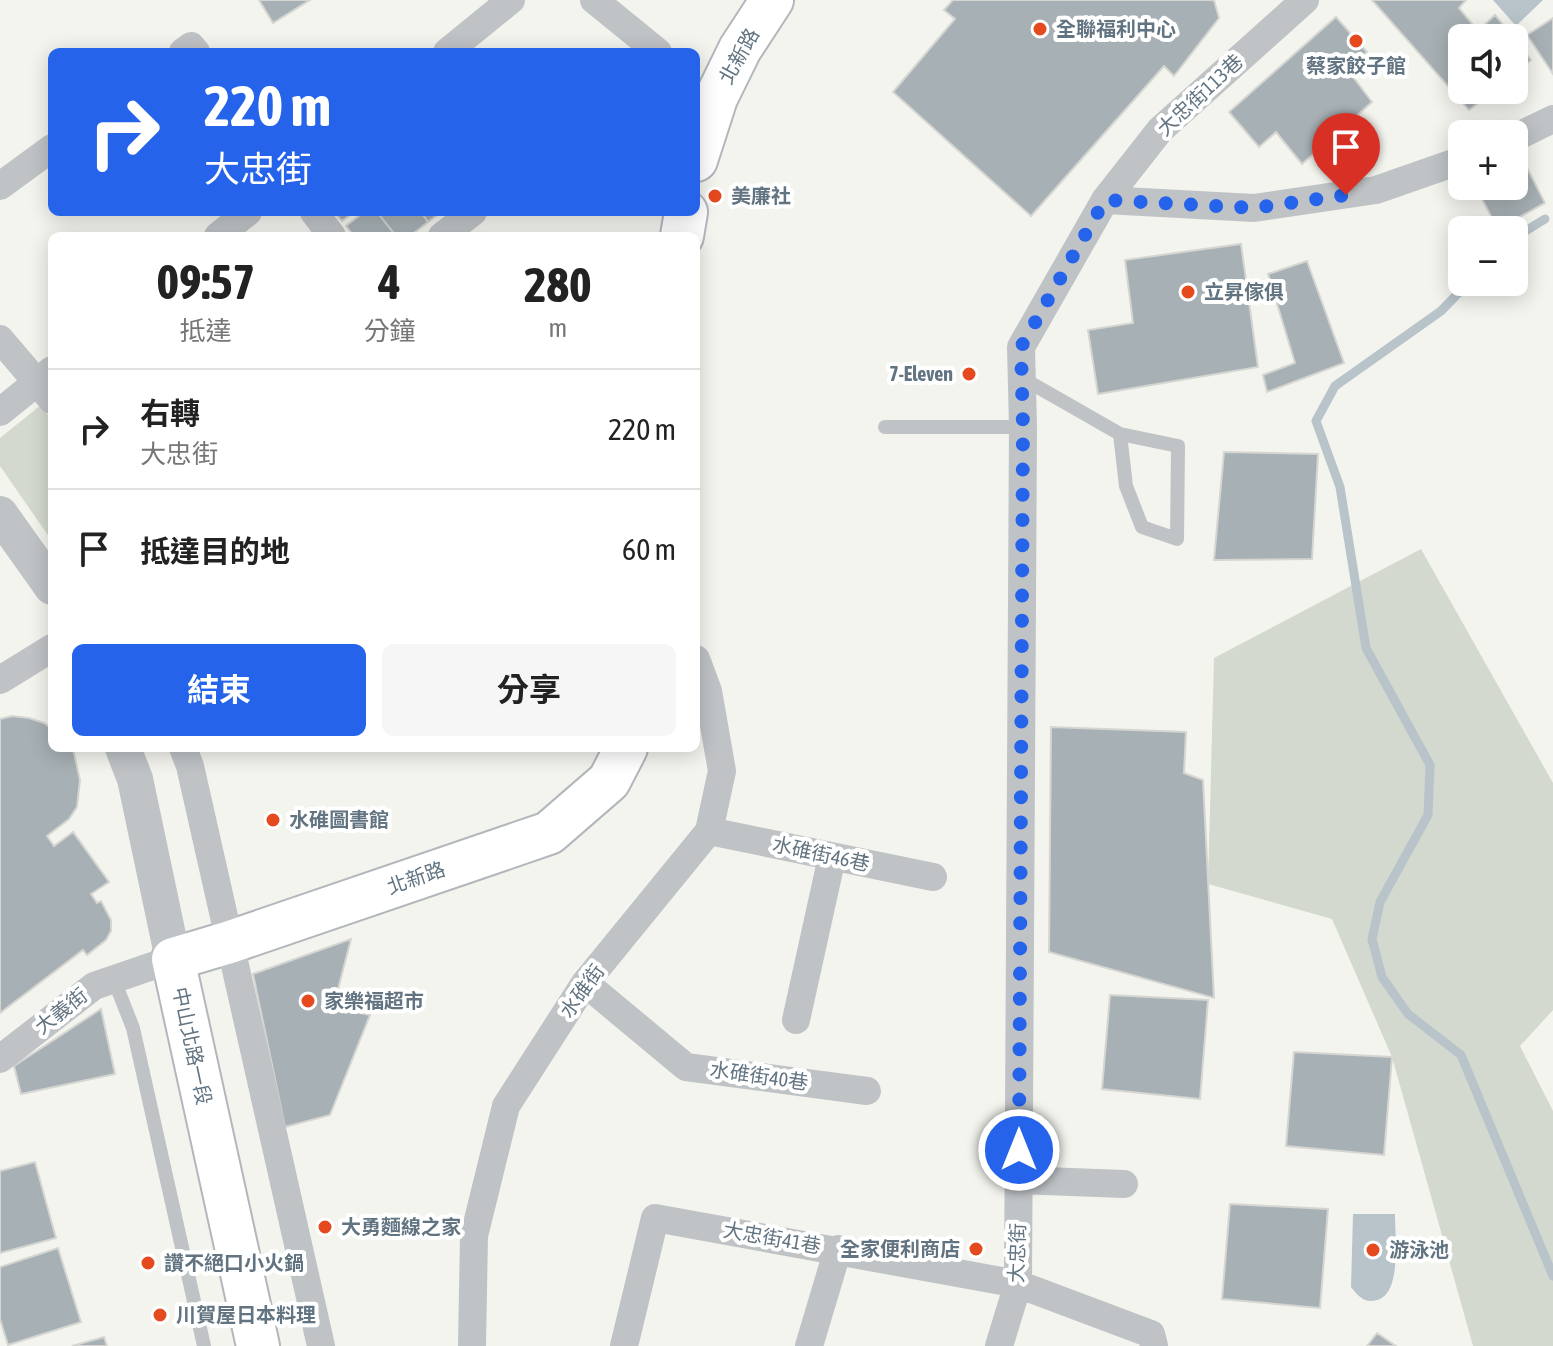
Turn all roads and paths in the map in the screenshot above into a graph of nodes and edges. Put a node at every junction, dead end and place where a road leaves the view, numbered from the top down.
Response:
1 (511, 0) edge
2 (594, 0) edge
3 (772, 0) edge
4 (1305, 0) edge
5 (452, 48) edge
6 (653, 48) edge
7 (706, 90) edge
8 (1553, 119) edge
9 (1528, 131) edge
10 (700, 132) edge
11 (48, 151) edge
12 (1448, 165) edge
13 (0, 186) edge
14 (1105, 200) junction
15 (243, 216) edge
16 (468, 216) edge
17 (223, 232) edge
18 (447, 232) edge
19 (0, 339) edge
20 (1022, 378) junction
21 (47, 383) edge
22 (0, 412) edge
23 (885, 427) dead end
24 (1023, 427) junction
25 (1120, 434) junction
26 (0, 514) edge
27 (48, 581) edge
28 (48, 650) edge
29 (700, 670) edge
30 (0, 680) edge
31 (125, 752) edge
32 (185, 752) edge
33 (624, 752) edge
34 (709, 831) junction
35 (832, 857) junction
36 (933, 877) dead end
37 (230, 942) junction
38 (173, 959) junction
39 (114, 980) junction
40 (585, 983) junction
41 (796, 1020) dead end
42 (0, 1059) edge
43 (867, 1091) dead end
44 (1018, 1180) junction
45 (1124, 1184) dead end
46 (838, 1249) junction
47 (1018, 1284) junction
48 (204, 1346) edge
49 (258, 1346) edge
50 (321, 1346) edge
51 (472, 1346) edge
52 (624, 1346) edge
53 (809, 1346) edge
54 (999, 1346) edge
55 (1154, 1346) edge

1 - 5 street
2 - 6 street
3 - 7 main road, 北新路
4 - 14 street, 大忠街113巷
7 - 10 main road, 北新路
8 - 9 street
11 - 13 street
12 - 14 street
14 - 20 street, 大忠街
15 - 17 street
16 - 18 street
19 - 21 street
20 - 24 street, 大忠街
20 - 25 lane
21 - 22 street
23 - 24 lane
24 - 44 street, 大忠街
25 - 25 lane
26 - 27 street
28 - 30 street
29 - 34 street, 水碓街
31 - 38 street, 中山北路一段
32 - 37 street
33 - 37 main road, 北新路
34 - 35 street, 水碓街46巷
34 - 40 street, 水碓街
35 - 36 street, 水碓街46巷
35 - 41 street
37 - 38 main road, 北新路
37 - 50 street
38 - 39 street, 大義街
38 - 49 main road, 中山北路一段
39 - 42 street, 大義街
39 - 48 lane
40 - 43 street, 水碓街40巷
40 - 51 street, 水碓街
44 - 45 street
44 - 47 street, 大忠街
46 - 47 street, 大忠街41巷
46 - 52 street, 大忠街41巷
46 - 53 street
47 - 54 street, 大忠街
47 - 55 street, 大忠街41巷

